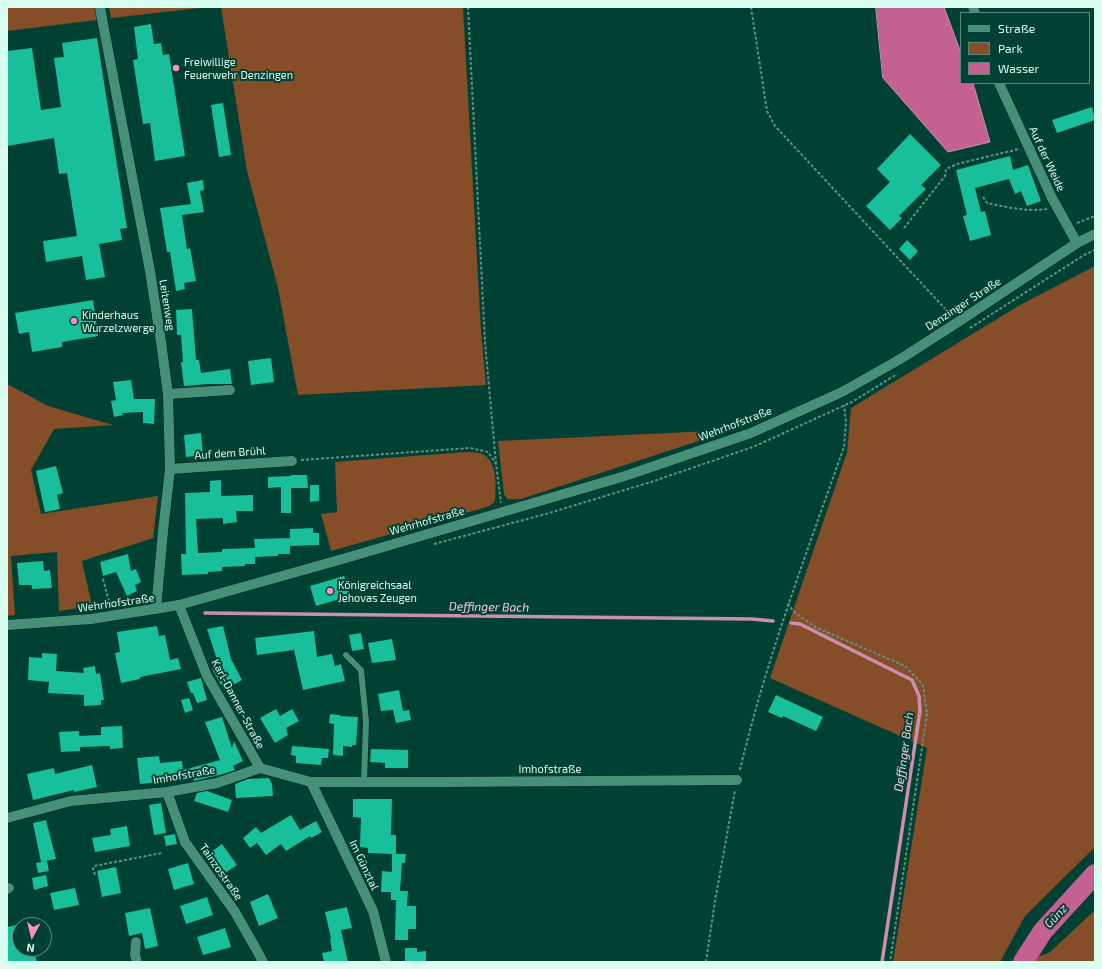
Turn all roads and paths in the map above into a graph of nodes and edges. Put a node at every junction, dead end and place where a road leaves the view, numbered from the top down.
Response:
1 (468, 7) edge
2 (751, 7) edge
3 (100, 8) dead end
4 (999, 84) edge
5 (1028, 147) junction
6 (983, 196) dead end
7 (1056, 206) junction
8 (1094, 218) edge
9 (1068, 226) junction
10 (904, 228) dead end
11 (1095, 234) edge
12 (1077, 243) junction
13 (958, 322) junction
14 (230, 390) dead end
15 (842, 392) junction
16 (168, 394) junction
17 (292, 461) joint
18 (496, 464) junction
19 (170, 469) junction
20 (500, 490) dead end
21 (103, 579) dead end
22 (788, 603) junction
23 (179, 605) junction
24 (156, 609) junction
25 (112, 616) junction
26 (7, 625) edge
27 (346, 655) dead end
28 (260, 768) junction
29 (737, 780) junction
30 (311, 782) junction
31 (364, 782) junction
32 (167, 792) junction
33 (7, 818) edge
34 (162, 853) dead end
35 (95, 875) dead end
36 (136, 942) dead end
37 (137, 962) edge
38 (263, 962) edge
39 (386, 962) edge
40 (706, 962) edge
41 (890, 962) edge

1 - 18 path
2 - 13 path
3 - 16 street, Leitenweg
4 - 5 street, Auf der Weide
5 - 7 street, Auf der Weide
5 - 10 path
6 - 7 path
7 - 9 street, Auf der Weide
8 - 9 path
9 - 12 street, Auf der Weide
11 - 12 street, Denzinger Straße
12 - 13 street, Denzinger Straße
13 - 15 street, Denzinger Straße
14 - 16 street
15 - 22 path
15 - 23 street, Wehrhofstraße
16 - 19 street, Leitenweg
17 - 18 path
17 - 19 street, Auf dem Brühl
18 - 20 path
19 - 24 street, Leitenweg
21 - 25 path
22 - 29 path
22 - 41 path
23 - 24 street, Wehrhofstraße
23 - 28 street, Karl-Danner-Straße
24 - 25 street, Wehrhofstraße
25 - 26 street, Wehrhofstraße
27 - 31 lane
28 - 30 street, Imhofstraße
28 - 32 street, Imhofstraße
29 - 31 street, Imhofstraße
29 - 40 path
30 - 31 street, Imhofstraße
30 - 39 street, Im Günztal
32 - 33 street, Imhofstraße
32 - 38 street, Tainzostraße
34 - 35 path
36 - 37 street

